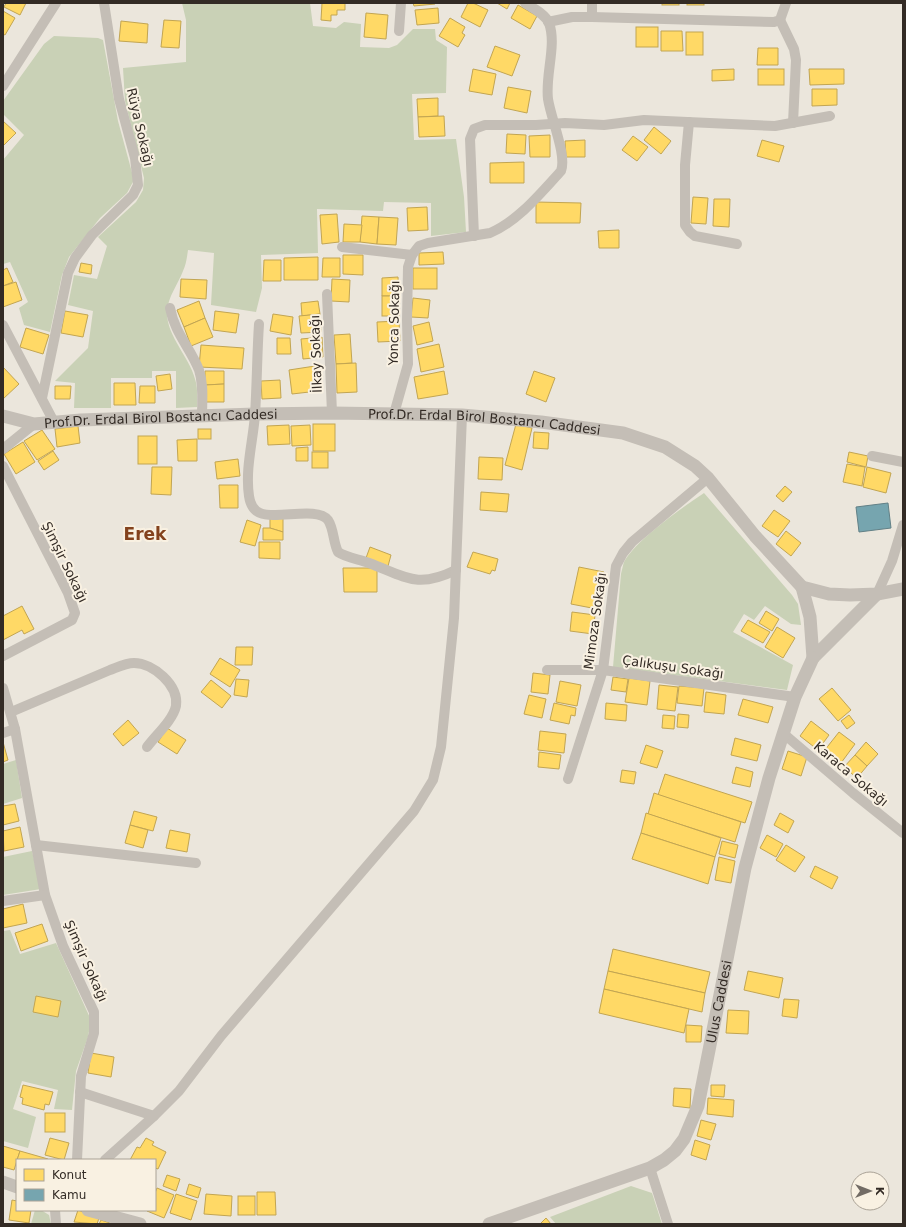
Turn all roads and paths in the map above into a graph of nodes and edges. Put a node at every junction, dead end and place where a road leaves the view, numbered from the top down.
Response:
1 (56, 3) edge
2 (104, 3) edge
3 (401, 3) edge
4 (525, 3) edge
5 (592, 3) edge
6 (786, 3) edge
7 (592, 17) junction
8 (780, 20) junction
9 (548, 22) junction
10 (399, 31) dead end
11 (3, 86) edge
12 (830, 116) dead end
13 (689, 122) junction
14 (794, 123) junction
15 (553, 124) junction
16 (474, 236) junction
17 (737, 244) dead end
18 (342, 247) dead end
19 (412, 255) junction
20 (327, 294) dead end
21 (170, 308) dead end
22 (259, 324) dead end
23 (3, 325) edge
24 (42, 398) junction
25 (332, 413) junction
26 (255, 414) junction
27 (394, 414) junction
28 (462, 415) junction
29 (3, 416) edge
30 (202, 417) junction
31 (54, 422) junction
32 (34, 424) junction
33 (3, 449) edge
34 (872, 456) dead end
35 (903, 462) edge
36 (3, 466) edge
37 (708, 478) junction
38 (903, 525) edge
39 (456, 570) junction
40 (802, 587) junction
41 (903, 589) edge
42 (876, 594) junction
43 (3, 656) edge
44 (814, 658) junction
45 (547, 670) dead end
46 (602, 670) junction
47 (3, 688) edge
48 (795, 697) junction
49 (11, 712) junction
50 (15, 729) junction
51 (3, 733) edge
52 (784, 734) junction
53 (148, 747) dead end
54 (568, 780) dead end
55 (903, 833) edge
56 (36, 845) junction
57 (196, 863) dead end
58 (45, 895) junction
59 (3, 901) edge
60 (80, 1092) junction
61 (154, 1116) junction
62 (77, 1159) edge
63 (106, 1159) edge
64 (650, 1168) junction
65 (3, 1182) edge
66 (16, 1187) edge
67 (55, 1211) edge
68 (92, 1211) edge
69 (56, 1224) edge
70 (140, 1224) edge
71 (489, 1224) edge
72 (668, 1224) edge

1 - 11 street
2 - 24 street, Rüya Sokağı
3 - 10 street
4 - 9 street
5 - 7 street
6 - 8 street
7 - 8 street
7 - 9 street
8 - 14 street
9 - 15 street
12 - 14 street
13 - 14 street
13 - 15 street
13 - 17 street
15 - 16 street
15 - 16 street
16 - 19 street
18 - 19 street
19 - 27 street, Yonca Sokağı
20 - 25 street, İlkay Sokağı
21 - 30 street
22 - 26 street
23 - 24 street
24 - 31 street
25 - 26 street, Prof.Dr. Erdal Birol Bostancı Caddesi
25 - 27 street, Prof.Dr. Erdal Birol Bostancı Caddesi
26 - 30 street, Prof.Dr. Erdal Birol Bostancı Caddesi
26 - 39 street
27 - 28 street, Prof.Dr. Erdal Birol Bostancı Caddesi
28 - 37 street, Prof.Dr. Erdal Birol Bostancı Caddesi
28 - 39 street
29 - 32 street, Prof.Dr. Erdal Birol Bostancı Caddesi
30 - 31 street, Prof.Dr. Erdal Birol Bostancı Caddesi
31 - 32 street, Prof.Dr. Erdal Birol Bostancı Caddesi
32 - 33 street
34 - 35 street
36 - 43 street, Şimşir Sokağı
37 - 40 street, Prof.Dr. Erdal Birol Bostancı Caddesi
37 - 46 street, Mimoza Sokağı
38 - 42 street
39 - 61 street
40 - 42 street
40 - 44 street
41 - 42 street
42 - 44 street, Ulus Caddesi
44 - 48 street, Ulus Caddesi
45 - 46 street, Çalıkuşu Sokağı
46 - 48 street, Çalıkuşu Sokağı
46 - 54 street, Mimoza Sokağı
47 - 49 street, Şimşir Sokağı
48 - 52 street, Ulus Caddesi
49 - 50 street, Şimşir Sokağı
49 - 53 street
50 - 51 street
50 - 56 street, Şimşir Sokağı
52 - 55 street, Karaca Sokağı
52 - 64 street, Ulus Caddesi
56 - 57 street
56 - 58 street, Şimşir Sokağı
58 - 59 street
58 - 60 street, Şimşir Sokağı
60 - 61 street
60 - 62 street, Şimşir Sokağı
61 - 63 street
64 - 71 street, Ulus Caddesi
64 - 72 street
65 - 66 street
67 - 69 street
68 - 70 street

